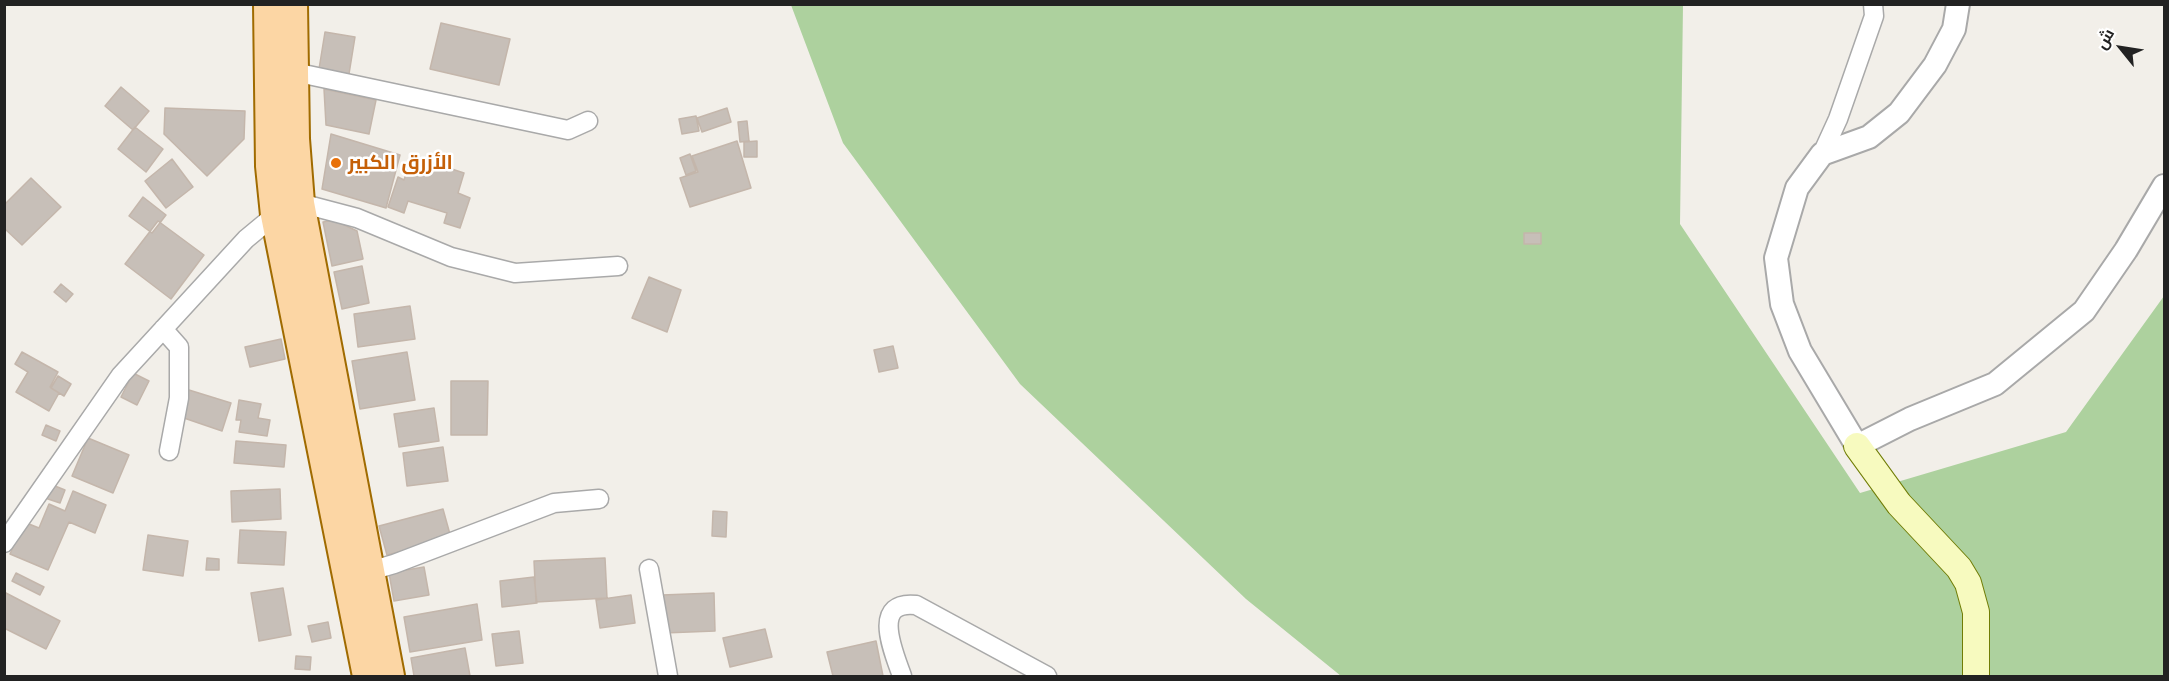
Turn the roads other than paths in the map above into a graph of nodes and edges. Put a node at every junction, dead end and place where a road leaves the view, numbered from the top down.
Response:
1 (268, 4) edge
2 (293, 4) edge
3 (1874, 4) edge
4 (1958, 4) edge
5 (294, 72) junction
6 (588, 121) dead end
7 (1822, 154) junction
8 (2164, 186) edge
9 (287, 209) junction
10 (618, 266) dead end
11 (163, 329) junction
12 (1857, 446) junction
13 (169, 451) dead end
14 (599, 499) dead end
15 (4, 543) edge
16 (649, 569) dead end
17 (370, 570) junction
18 (367, 676) edge
19 (390, 676) edge
20 (668, 676) edge
21 (902, 676) edge
22 (1047, 676) edge
23 (1976, 676) edge

1 - 9 main road
2 - 5 main road
3 - 7 street
4 - 7 street
5 - 6 street
5 - 9 main road
7 - 12 street
8 - 12 street
9 - 10 street
9 - 11 street
9 - 17 main road
9 - 18 main road
11 - 13 street
11 - 15 street
12 - 23 main road
14 - 17 street
16 - 20 street
17 - 19 main road
21 - 22 street

